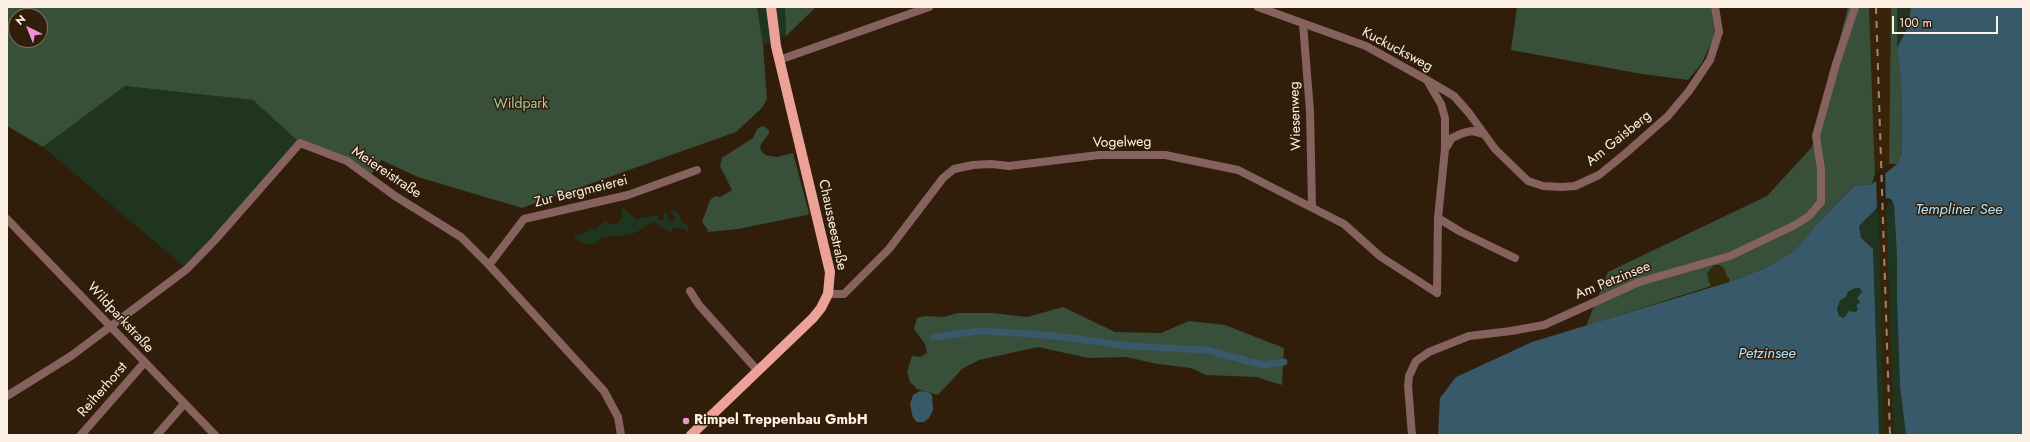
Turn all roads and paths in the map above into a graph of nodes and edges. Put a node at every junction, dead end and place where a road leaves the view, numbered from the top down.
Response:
1 (772, 7) edge
2 (929, 7) edge
3 (1258, 7) edge
4 (1715, 7) edge
5 (1855, 7) edge
6 (907, 11) edge
7 (1303, 24) junction
8 (779, 60) junction
9 (1427, 80) junction
10 (1454, 96) joint
11 (1484, 134) junction
12 (1445, 149) junction
13 (697, 170) dead end
14 (1312, 207) junction
15 (1438, 218) junction
16 (7, 219) edge
17 (1515, 258) dead end
18 (489, 265) junction
19 (690, 291) dead end
20 (828, 294) junction
21 (110, 328) junction
22 (144, 363) junction
23 (758, 371) junction
24 (7, 396) edge
25 (184, 404) junction
26 (210, 433) edge
27 (81, 435) edge
28 (157, 435) edge
29 (621, 435) edge
30 (692, 435) edge
31 (1412, 435) edge

1 - 8 main road, Chausseestraße
2 - 6 street
3 - 7 street, Kuckucksweg
4 - 11 street, Am Gaisberg
5 - 31 street, Am Petzinsee
6 - 8 street
7 - 9 street, Kuckucksweg
7 - 14 street, Wiesenweg
8 - 20 main road, Chausseestraße
9 - 10 street, Kuckucksweg
9 - 12 street
10 - 11 street, Am Gaisberg
11 - 12 street
12 - 15 street
13 - 18 street, Zur Bergmeierei
14 - 15 street, Vogelweg
14 - 20 street, Vogelweg
15 - 17 street
16 - 21 street, Wildparkstraße
18 - 21 street, Meiereistraße
18 - 29 street, Meiereistraße
19 - 23 street
20 - 23 main road, Chausseestraße
21 - 22 street, Wildparkstraße
21 - 24 street
22 - 25 street, Wildparkstraße
22 - 27 street, Reiherhorst
23 - 30 main road, Chausseestraße
25 - 26 street, Wildparkstraße
25 - 28 street

